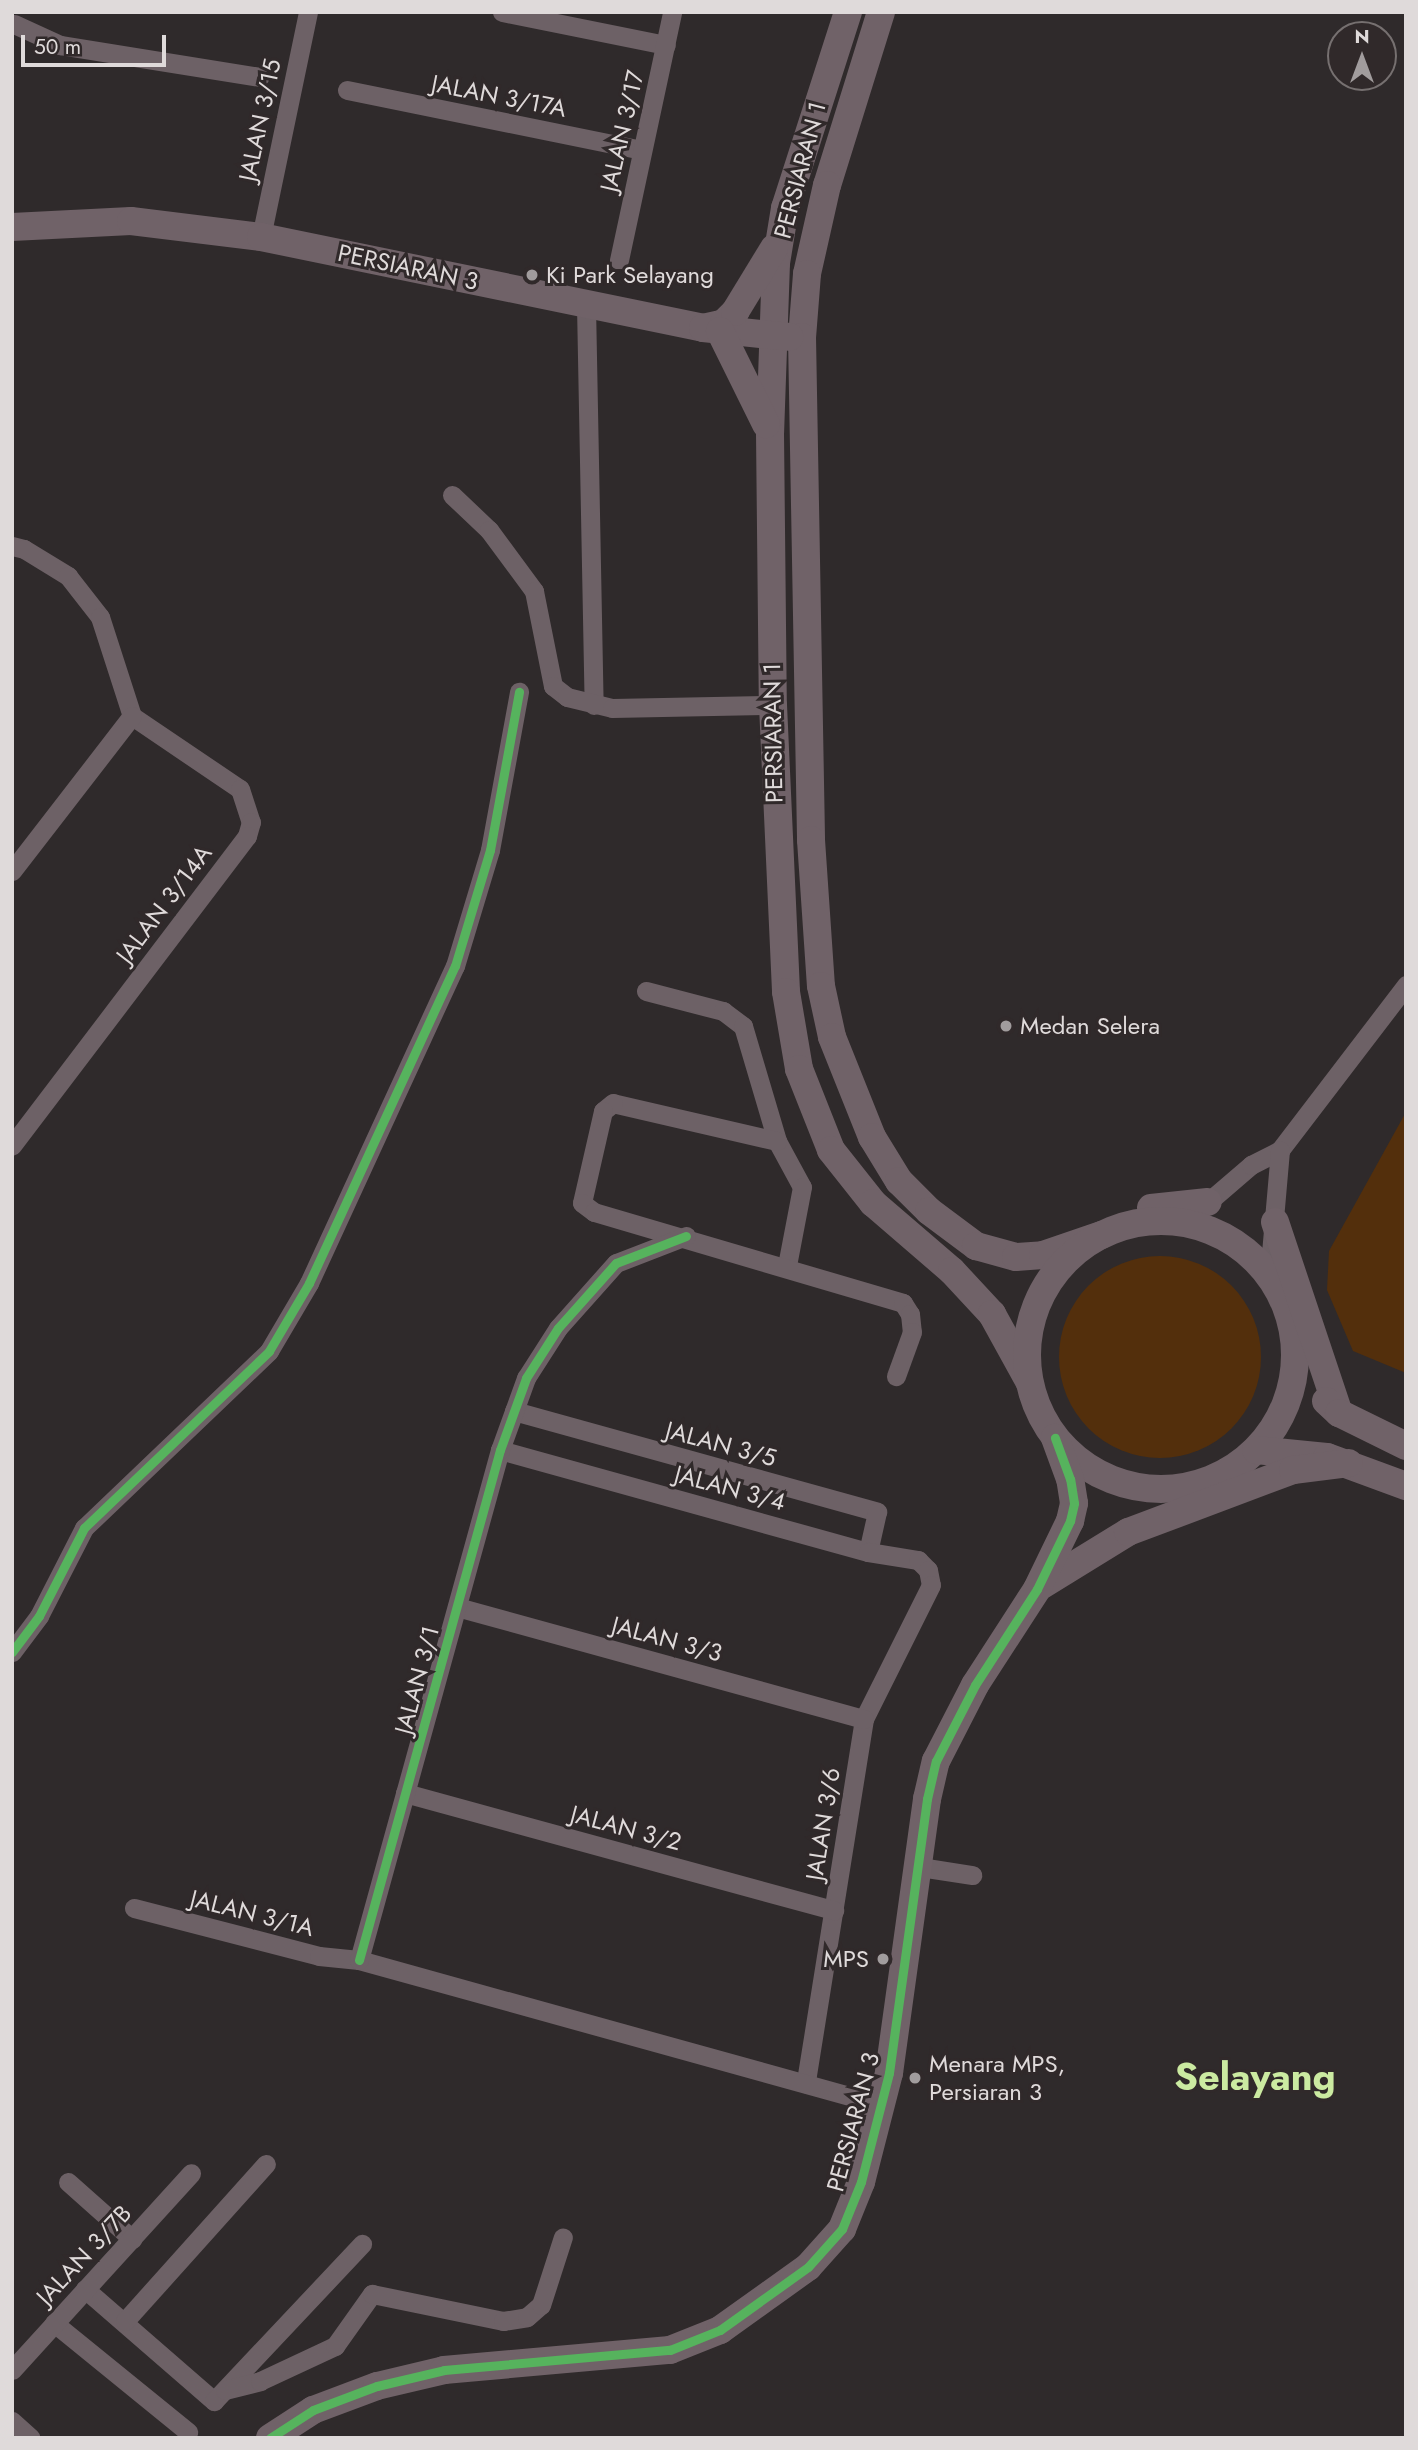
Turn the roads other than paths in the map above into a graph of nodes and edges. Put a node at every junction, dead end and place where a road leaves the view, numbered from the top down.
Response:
1 (308, 12) edge
2 (502, 12) edge
3 (672, 12) edge
4 (848, 12) edge
5 (881, 12) edge
6 (18, 21) edge
7 (666, 45) junction
8 (259, 78) dead end
9 (347, 90) dead end
10 (642, 150) junction
11 (12, 227) edge
12 (261, 237) junction
13 (780, 239) junction
14 (619, 260) dead end
15 (586, 305) junction
16 (711, 329) junction
17 (772, 337) junction
18 (802, 337) junction
19 (770, 433) junction
20 (452, 495) dead end
21 (12, 546) edge
22 (519, 692) dead end
23 (594, 705) junction
24 (772, 705) junction
25 (132, 716) junction
26 (12, 871) edge
27 (1406, 985) edge
28 (646, 991) dead end
29 (777, 1141) junction
30 (12, 1146) edge
31 (1280, 1150) junction
32 (1208, 1202) junction
33 (1170, 1222) junction
34 (1275, 1222) junction
35 (1101, 1235) junction
36 (686, 1237) junction
37 (976, 1246) junction
38 (787, 1266) junction
39 (1269, 1276) junction
40 (969, 1288) junction
41 (1295, 1364) junction
42 (896, 1376) dead end
43 (1029, 1381) junction
44 (513, 1411) junction
45 (1339, 1413) junction
46 (1055, 1438) junction
47 (1406, 1446) edge
48 (500, 1450) junction
49 (1256, 1450) junction
50 (1349, 1463) junction
51 (1406, 1486) edge
52 (1177, 1488) junction
53 (1058, 1551) junction
54 (868, 1552) junction
55 (931, 1585) joint
56 (1037, 1589) junction
57 (457, 1607) junction
58 (12, 1652) edge
59 (864, 1719) junction
60 (405, 1793) junction
61 (920, 1867) junction
62 (972, 1875) dead end
63 (134, 1908) dead end
64 (834, 1910) junction
65 (359, 1960) junction
66 (806, 2083) junction
67 (882, 2105) junction
68 (266, 2164) dead end
69 (191, 2173) dead end
70 (68, 2182) dead end
71 (563, 2237) dead end
72 (132, 2239) junction
73 (362, 2244) dead end
74 (85, 2289) junction
75 (125, 2321) junction
76 (54, 2323) junction
77 (12, 2370) edge
78 (225, 2390) junction
79 (12, 2421) edge
80 (188, 2432) dead end
81 (31, 2438) edge
82 (270, 2438) edge

1 - 12 street, JALAN 3/15
2 - 7 street
3 - 7 street, JALAN 3/17
4 - 13 main road, PERSIARAN 1
5 - 18 main road, PERSIARAN 1
6 - 8 street
7 - 10 street, JALAN 3/17
9 - 10 street, JALAN 3/17A
10 - 14 street, JALAN 3/17
11 - 12 main road, PERSIARAN 3
12 - 15 main road, PERSIARAN 3
13 - 16 main road
13 - 17 main road, PERSIARAN 1
15 - 16 main road, PERSIARAN 3
15 - 23 street
16 - 17 main road, PERSIARAN 3
16 - 19 main road
17 - 18 main road, PERSIARAN 3
17 - 19 main road, PERSIARAN 1
18 - 37 main road, PERSIARAN 1
19 - 24 main road, PERSIARAN 1
20 - 23 street
21 - 25 street
22 - 58 street
23 - 24 street
24 - 40 main road, PERSIARAN 1
25 - 26 street
25 - 30 street, JALAN 3/14A
27 - 31 street
28 - 29 street
29 - 36 street
29 - 38 street
31 - 32 street
31 - 34 street
32 - 33 street
32 - 37 main road
33 - 35 main road, PERSIARAN 1
33 - 39 main road, PERSIARAN 1
34 - 39 street
34 - 45 main road
35 - 37 main road, PERSIARAN 1
35 - 43 main road
36 - 38 street
36 - 44 street, JALAN 3/1
38 - 42 street
39 - 41 main road
40 - 43 main road, PERSIARAN 1
40 - 53 main road
41 - 45 main road
41 - 49 main road
43 - 46 main road
44 - 48 street, JALAN 3/1
44 - 54 street, JALAN 3/5
45 - 47 main road
46 - 52 main road
46 - 53 main road, PERSIARAN 3
48 - 54 street, JALAN 3/4
48 - 57 street, JALAN 3/1
49 - 50 main road
49 - 52 main road
50 - 51 main road
50 - 56 main road
52 - 53 main road, PERSIARAN 3
53 - 56 main road, PERSIARAN 3
54 - 55 street, JALAN 3/4
55 - 59 street, JALAN 3/6
56 - 61 main road, PERSIARAN 3
57 - 59 street, JALAN 3/3
57 - 60 street, JALAN 3/1
59 - 64 street, JALAN 3/6
60 - 64 street, JALAN 3/2
60 - 65 street, JALAN 3/1
61 - 62 street
61 - 67 main road, PERSIARAN 3
63 - 65 street, JALAN 3/1A
64 - 66 street, JALAN 3/6
65 - 66 street
66 - 67 street
67 - 82 main road, PERSIARAN 3
68 - 75 street
69 - 72 street, JALAN 3/7B
70 - 72 street
71 - 78 street
72 - 74 street, JALAN 3/7B
73 - 78 street
74 - 75 street
74 - 76 street, JALAN 3/7B
75 - 78 street
76 - 77 street, JALAN 3/7B
76 - 80 street
79 - 81 street

